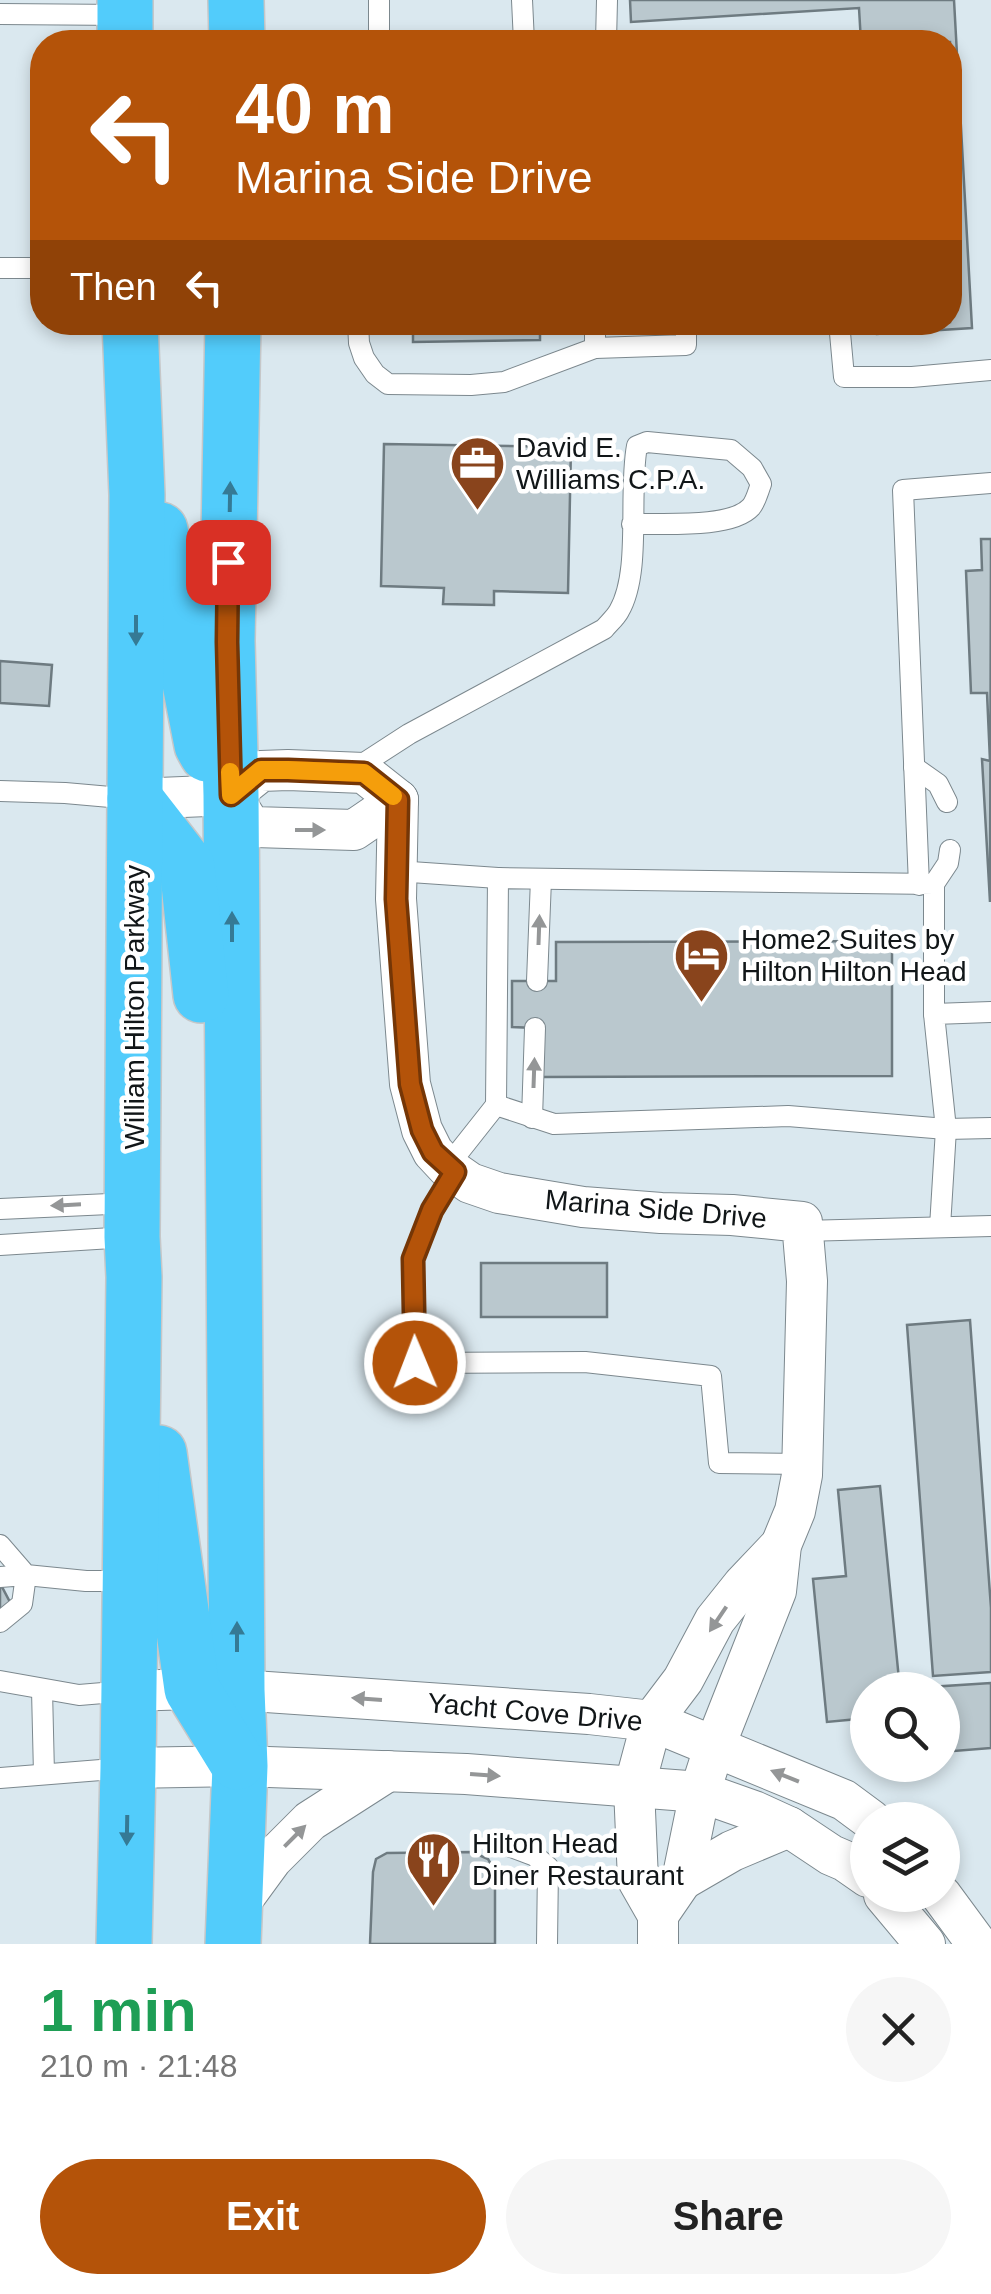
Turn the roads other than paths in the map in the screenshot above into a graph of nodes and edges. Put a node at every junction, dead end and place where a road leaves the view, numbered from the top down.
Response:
1 (378, 0) edge
2 (522, 0) edge
3 (608, 0) edge
4 (0, 14) edge
5 (125, 19) edge
6 (379, 30) edge
7 (523, 30) edge
8 (607, 30) edge
9 (0, 268) edge
10 (30, 268) edge
11 (130, 335) edge
12 (232, 335) edge
13 (359, 335) edge
14 (596, 335) edge
15 (686, 335) edge
16 (839, 335) edge
17 (596, 348) junction
18 (991, 370) edge
19 (132, 385) junction
20 (991, 484) edge
21 (632, 524) junction
22 (914, 767) junction
23 (350, 772) junction
24 (0, 791) edge
25 (231, 795) junction
26 (134, 799) junction
27 (398, 800) junction
28 (947, 802) dead end
29 (950, 850) dead end
30 (396, 871) junction
31 (498, 878) junction
32 (541, 879) junction
33 (927, 884) junction
34 (537, 981) dead end
35 (991, 1012) edge
36 (934, 1014) junction
37 (535, 1028) dead end
38 (496, 1105) junction
39 (532, 1118) junction
40 (991, 1128) edge
41 (946, 1130) junction
42 (451, 1170) junction
43 (0, 1209) edge
44 (991, 1226) edge
45 (940, 1227) junction
46 (803, 1231) junction
47 (133, 1239) junction
48 (0, 1245) edge
49 (234, 1296) junction
50 (802, 1464) junction
51 (0, 1545) edge
52 (781, 1546) junction
53 (0, 1576) edge
54 (26, 1576) junction
55 (130, 1581) junction
56 (0, 1622) edge
57 (0, 1681) edge
58 (214, 1689) junction
59 (42, 1690) junction
60 (129, 1691) junction
61 (652, 1720) junction
62 (714, 1748) junction
63 (240, 1766) junction
64 (128, 1768) junction
65 (388, 1771) junction
66 (44, 1774) junction
67 (0, 1778) edge
68 (634, 1788) junction
69 (700, 1792) junction
70 (850, 1804) edge
71 (789, 1827) junction
72 (511, 1847) dead end
73 (850, 1864) edge
74 (682, 1880) junction
75 (898, 1912) edge
76 (952, 1912) edge
77 (234, 1928) edge
78 (658, 1930) edge
79 (971, 1942) edge
80 (124, 1944) edge
81 (548, 1944) edge
82 (925, 1944) edge

1 - 6 lane
2 - 7 lane
3 - 8 lane
4 - 5 lane
9 - 10 lane
11 - 19 highway, William Hilton Parkway
25 -> 12 highway
13 - 17 lane
14 - 17 lane
15 - 17 lane
16 - 18 lane
19 - 25 highway
19 -> 26 highway, William Hilton Parkway
20 - 22 lane
21 - 21 lane
21 - 23 lane
22 - 28 lane
22 - 33 lane
23 - 25 street
23 - 27 street
24 - 26 lane
25 - 26 street
25 -> 27 street
49 -> 25 highway
26 - 47 highway, William Hilton Parkway
26 - 49 highway
27 - 30 street
29 - 33 lane
30 - 31 lane
30 - 42 street
31 - 32 lane
31 - 38 lane
32 - 33 lane
34 -> 32 lane
33 - 36 lane
35 - 36 lane
36 - 41 lane
39 -> 37 lane
38 - 39 lane
38 - 42 lane
39 - 41 lane
40 - 41 lane
41 - 45 lane
42 - 46 street, Marina Side Drive
42 - 50 lane
47 -> 43 lane
44 - 45 lane
45 - 46 lane
46 - 50 street, Marina Side Drive
47 - 48 lane
47 - 55 highway, William Hilton Parkway
47 - 58 highway
58 -> 49 highway
50 - 52 street, Marina Side Drive
51 - 54 lane
52 -> 61 street, Marina Side Drive
52 - 62 street, Marina Side Drive
53 - 54 lane
54 - 55 lane
54 - 56 lane
55 - 60 highway, William Hilton Parkway
57 - 59 lane
58 - 60 street
61 -> 58 street, Yacht Cove Drive
58 - 63 highway
59 - 60 lane
59 - 66 lane
60 - 64 highway, William Hilton Parkway
61 - 62 street, Yacht Cove Drive
61 - 68 street, Marina Side Drive
62 - 69 street, Marina Side Drive
70 -> 62 street, Yacht Cove Drive
63 - 64 street
63 - 65 street
63 - 77 highway
64 - 66 lane
64 -> 80 highway, William Hilton Parkway
65 -> 68 street
77 -> 65 street
66 - 67 lane
68 - 69 street
68 - 78 street, Marina Side Drive
69 - 71 street
69 - 74 street, Marina Side Drive
71 - 73 street
71 - 74 street, Marina Side Drive
72 - 81 lane
74 - 78 street, Marina Side Drive
75 - 82 street
76 - 79 street

